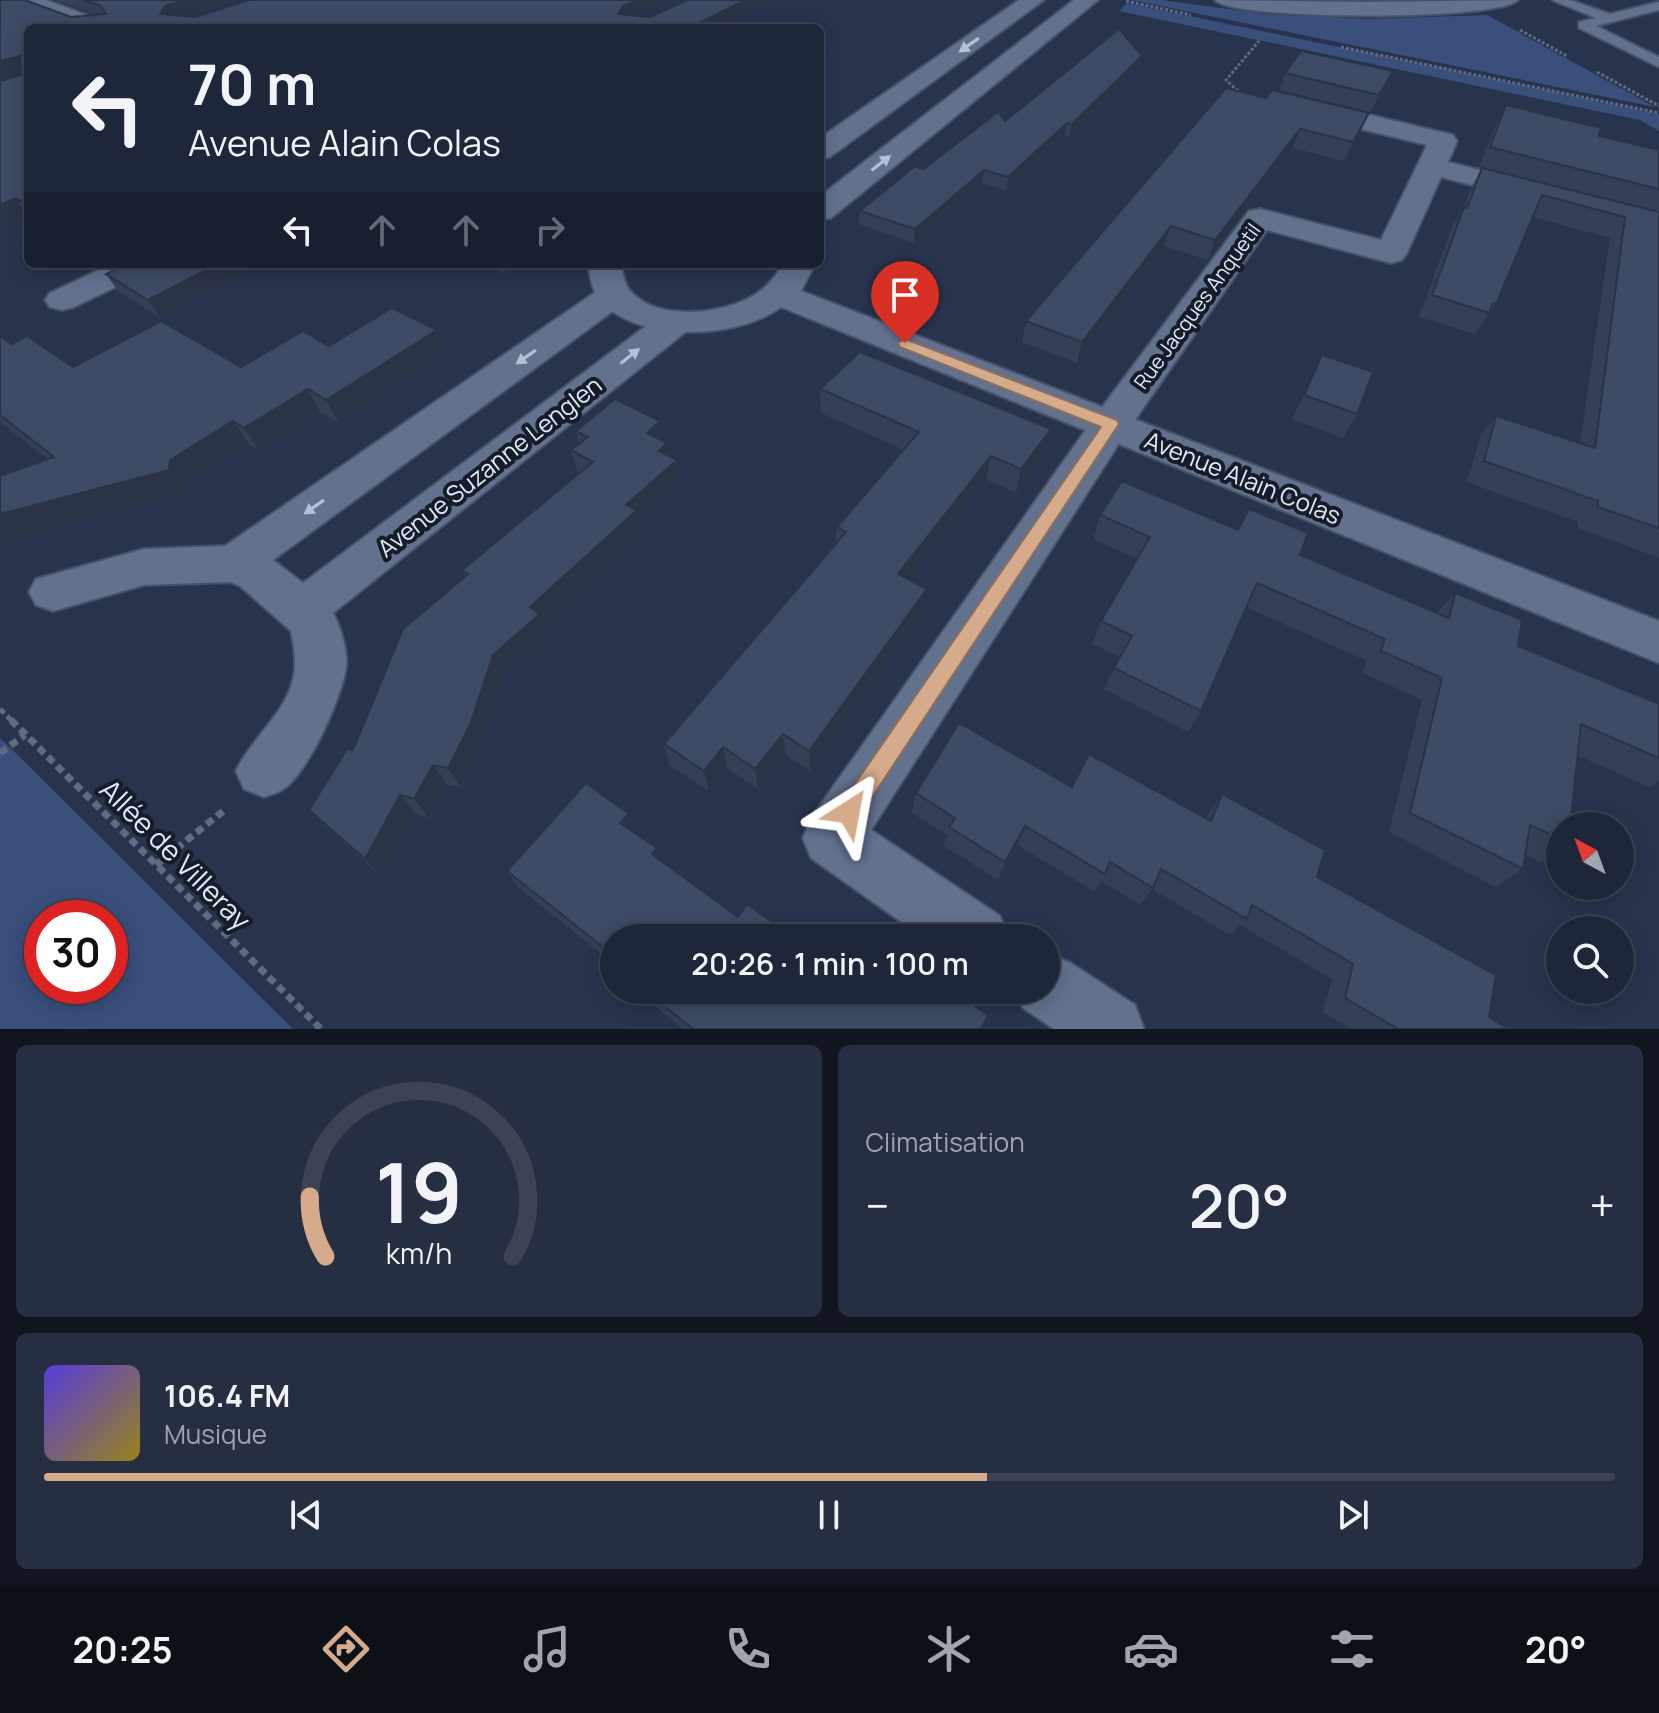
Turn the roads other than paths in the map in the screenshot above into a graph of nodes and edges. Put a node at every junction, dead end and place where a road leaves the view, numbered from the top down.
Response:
1 (26, 0) edge
2 (1033, 0) edge
3 (1087, 0) edge
4 (1226, 0) edge
5 (1507, 0) edge
6 (1558, 0) edge
7 (1479, 2) edge
8 (1419, 4) edge
9 (1659, 6) edge
10 (1609, 18) junction
11 (89, 24) edge
12 (1659, 63) edge
13 (1238, 91) edge
14 (824, 148) edge
15 (1431, 166) junction
16 (1566, 201) edge
17 (824, 208) edge
18 (129, 268) edge
19 (790, 279) edge
20 (608, 280) edge
21 (62, 300) dead end
22 (675, 322) junction
23 (1111, 424) junction
24 (234, 564) junction
25 (53, 592) dead end
26 (303, 610) junction
27 (1659, 642) edge
28 (264, 771) road end
29 (958, 924) edge
30 (1060, 994) edge
31 (1111, 1029) edge

1 - 11 street
2 -> 14 street
17 -> 3 street
4 - 8 street
5 - 7 street
6 - 10 lane
7 - 8 street
9 - 10 lane
10 - 12 lane
13 - 15 street, Rue Jacques Anquetil
15 - 16 street
15 - 23 street, Rue Jacques Anquetil
18 - 21 street
19 - 22 street, Avenue Alain Colas
19 - 23 street, Avenue Alain Colas
20 - 22 street, Avenue Alain Colas
20 -> 24 street
26 -> 22 street, Avenue Suzanne Lenglen
23 - 27 street, Avenue Alain Colas
23 - 29 street
24 - 25 street
24 - 26 street
26 - 28 street
30 - 31 street

